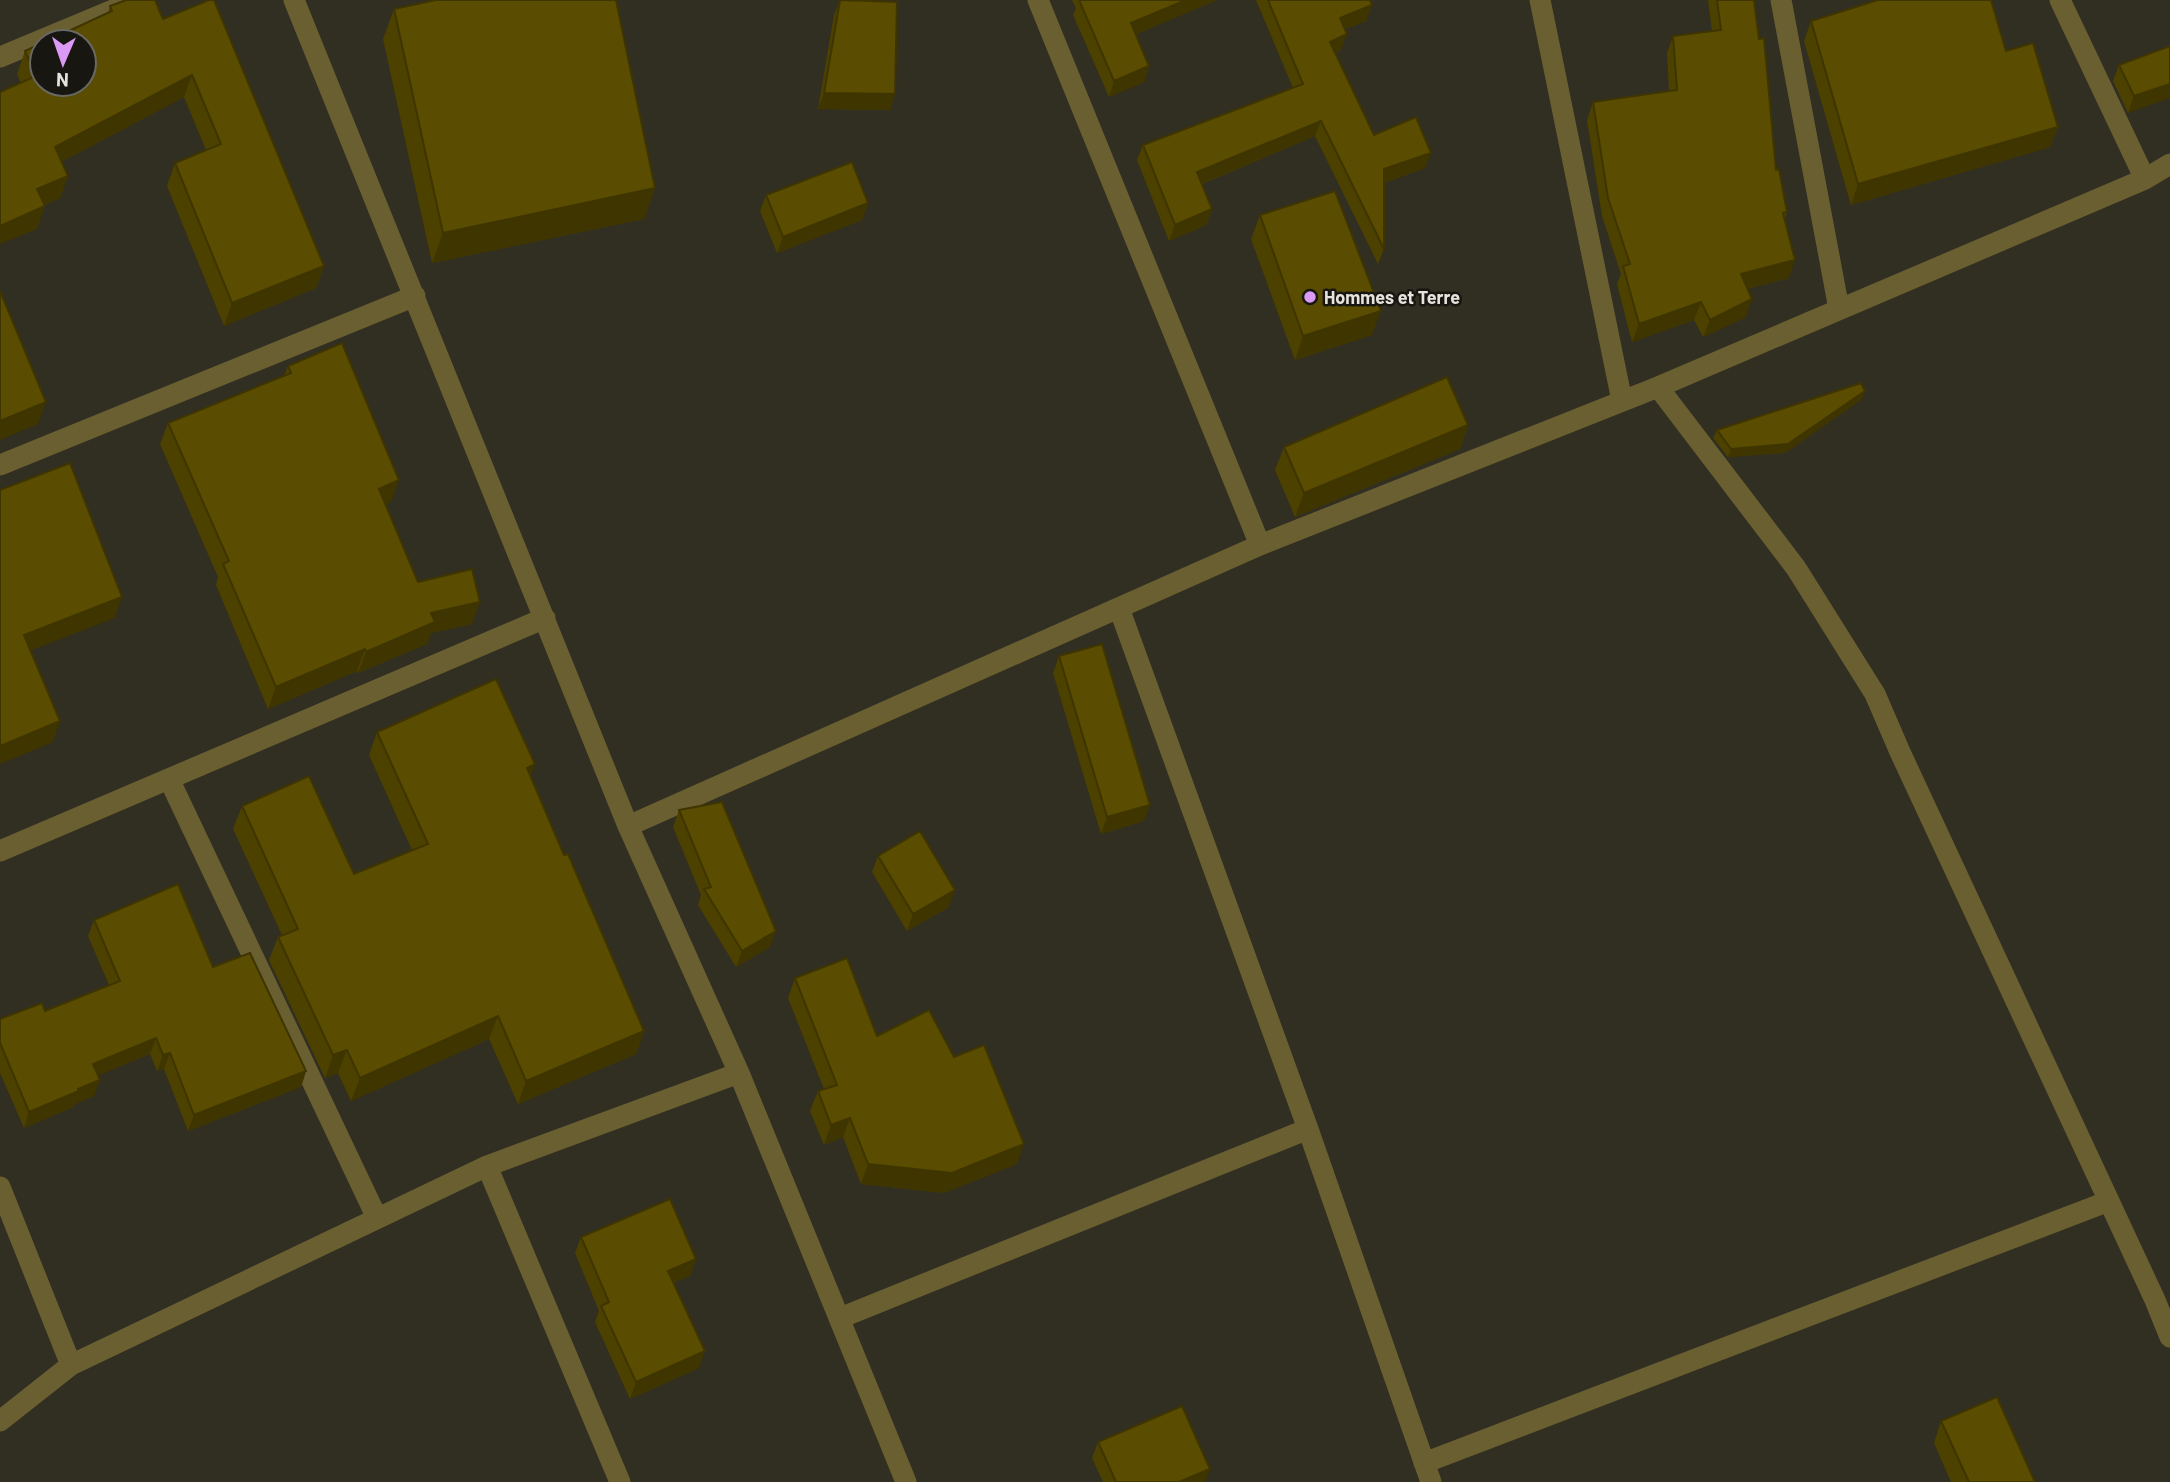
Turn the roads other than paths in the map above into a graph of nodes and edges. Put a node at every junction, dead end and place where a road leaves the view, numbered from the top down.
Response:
1 (137, 0) edge
2 (294, 0) edge
3 (1038, 0) edge
4 (1540, 0) edge
5 (1781, 0) edge
6 (2060, 0) edge
7 (0, 57) edge
8 (2170, 164) edge
9 (2144, 179) junction
10 (415, 296) junction
11 (1839, 309) junction
12 (1658, 387) junction
13 (1622, 401) junction
14 (0, 465) edge
15 (1261, 545) junction
16 (1118, 608) junction
17 (545, 618) junction
18 (169, 779) junction
19 (628, 826) junction
20 (0, 851) edge
21 (739, 1073) junction
22 (1308, 1129) junction
23 (486, 1166) junction
24 (0, 1187) edge
25 (2109, 1201) junction
26 (377, 1218) junction
27 (841, 1318) junction
28 (2170, 1337) edge
29 (71, 1365) junction
30 (0, 1421) edge
31 (1427, 1473) edge
32 (620, 1482) edge
33 (906, 1482) edge

1 - 7 street
2 - 10 street
3 - 15 street
4 - 13 street
5 - 11 street
6 - 9 street
8 - 9 street
9 - 11 street
10 - 14 street
10 - 17 street
11 - 12 street
12 - 13 street
12 - 25 street
13 - 15 street
15 - 16 street
16 - 19 street
16 - 22 street
17 - 18 street
17 - 19 street
18 - 20 street
18 - 26 street
19 - 21 street
21 - 23 street
21 - 27 street
22 - 27 street
22 - 31 street
23 - 26 street
23 - 32 street
24 - 29 street
25 - 28 street
25 - 31 street
26 - 29 street
27 - 33 street
29 - 30 street

